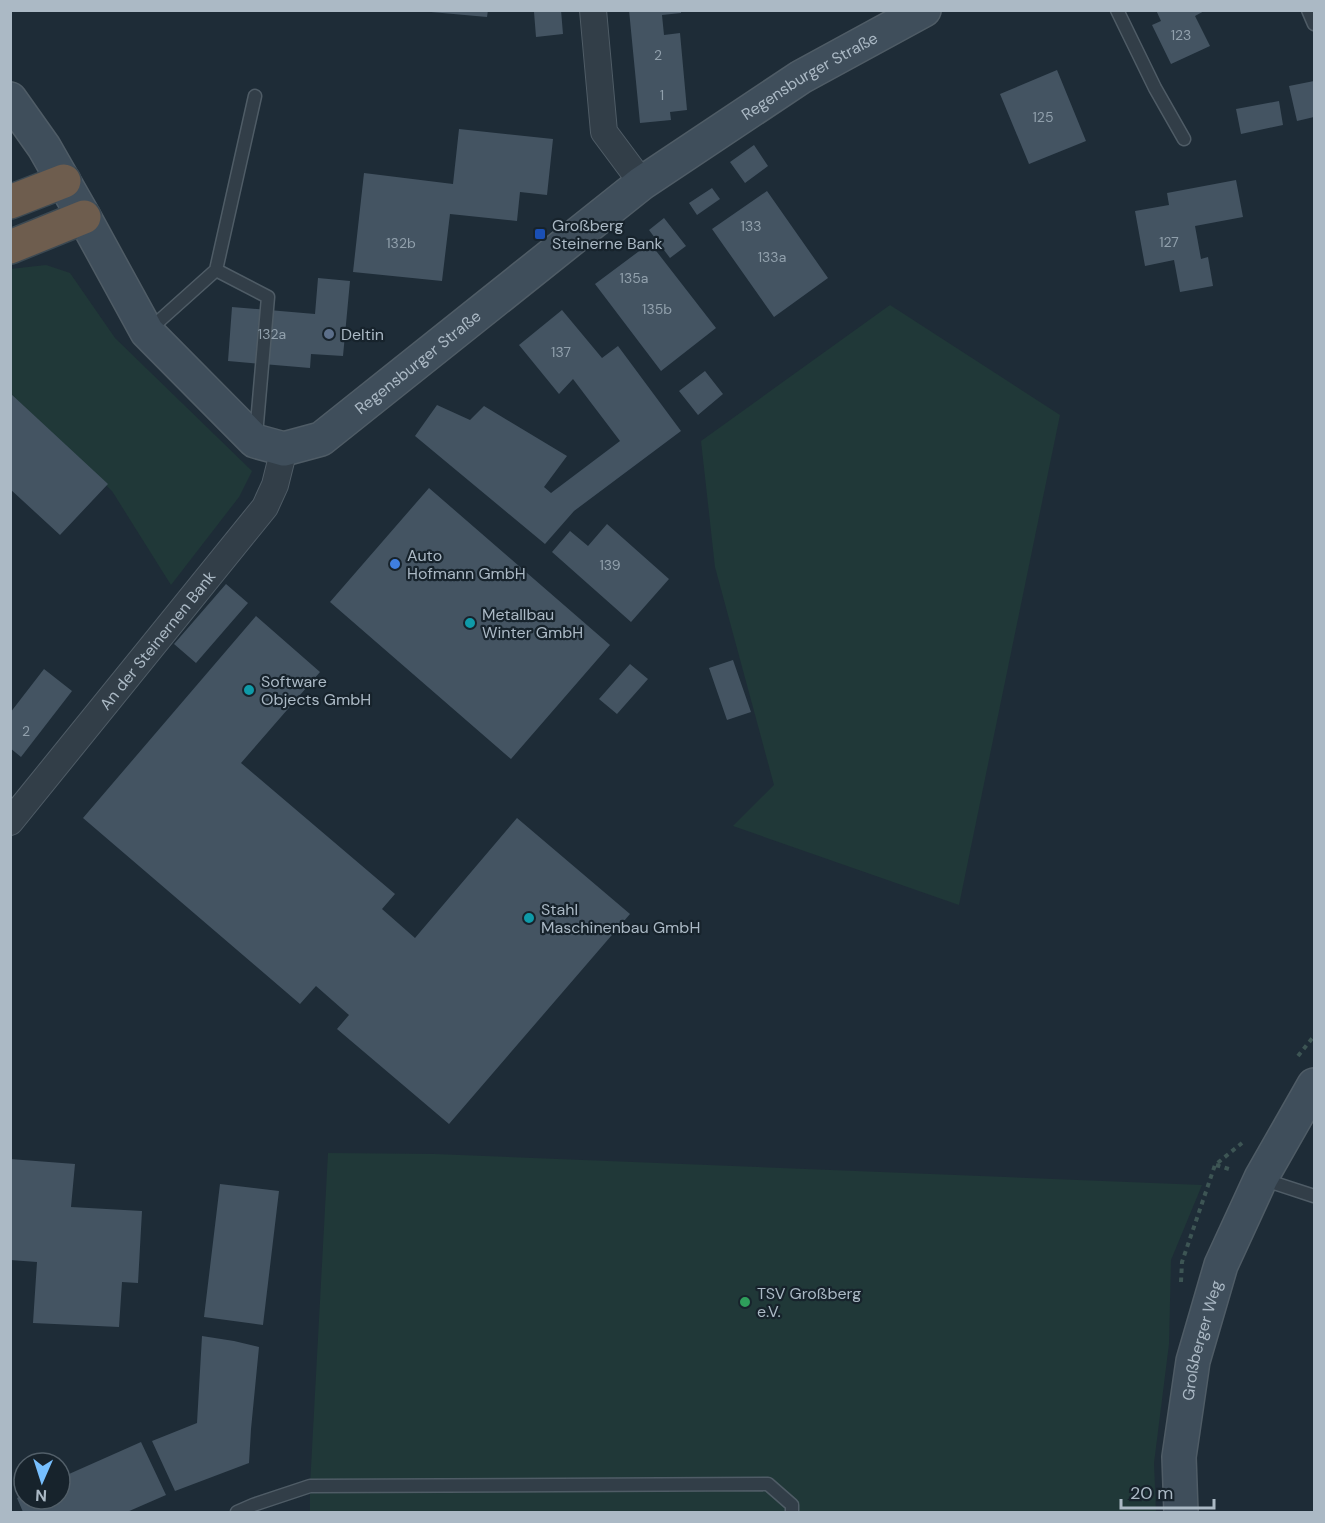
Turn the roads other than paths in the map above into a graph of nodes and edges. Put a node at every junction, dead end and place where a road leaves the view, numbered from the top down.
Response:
1 (593, 10) edge
2 (924, 10) edge
3 (1117, 10) edge
4 (1308, 10) edge
5 (1314, 24) edge
6 (255, 96) dead end
7 (10, 99) edge
8 (1184, 139) dead end
9 (64, 182) junction
10 (642, 183) junction
11 (10, 202) edge
12 (84, 217) junction
13 (10, 247) edge
14 (216, 270) junction
15 (147, 332) junction
16 (270, 445) junction
17 (10, 822) edge
18 (1314, 1085) edge
19 (1261, 1178) junction
20 (1314, 1196) edge
21 (237, 1512) edge
22 (792, 1512) edge
23 (1181, 1512) edge

1 - 10 street
2 - 10 street, Regensburger Straße
3 - 8 lane
4 - 5 lane
6 - 14 lane
7 - 9 street
9 - 11 highway
9 - 12 street
10 - 16 street, Regensburger Straße
12 - 13 highway
12 - 15 street
14 - 15 lane
14 - 16 lane
15 - 16 street
16 - 17 street, An der Steinernen Bank
18 - 19 street, Großberger Weg
19 - 20 lane
19 - 23 street, Großberger Weg
21 - 22 lane

